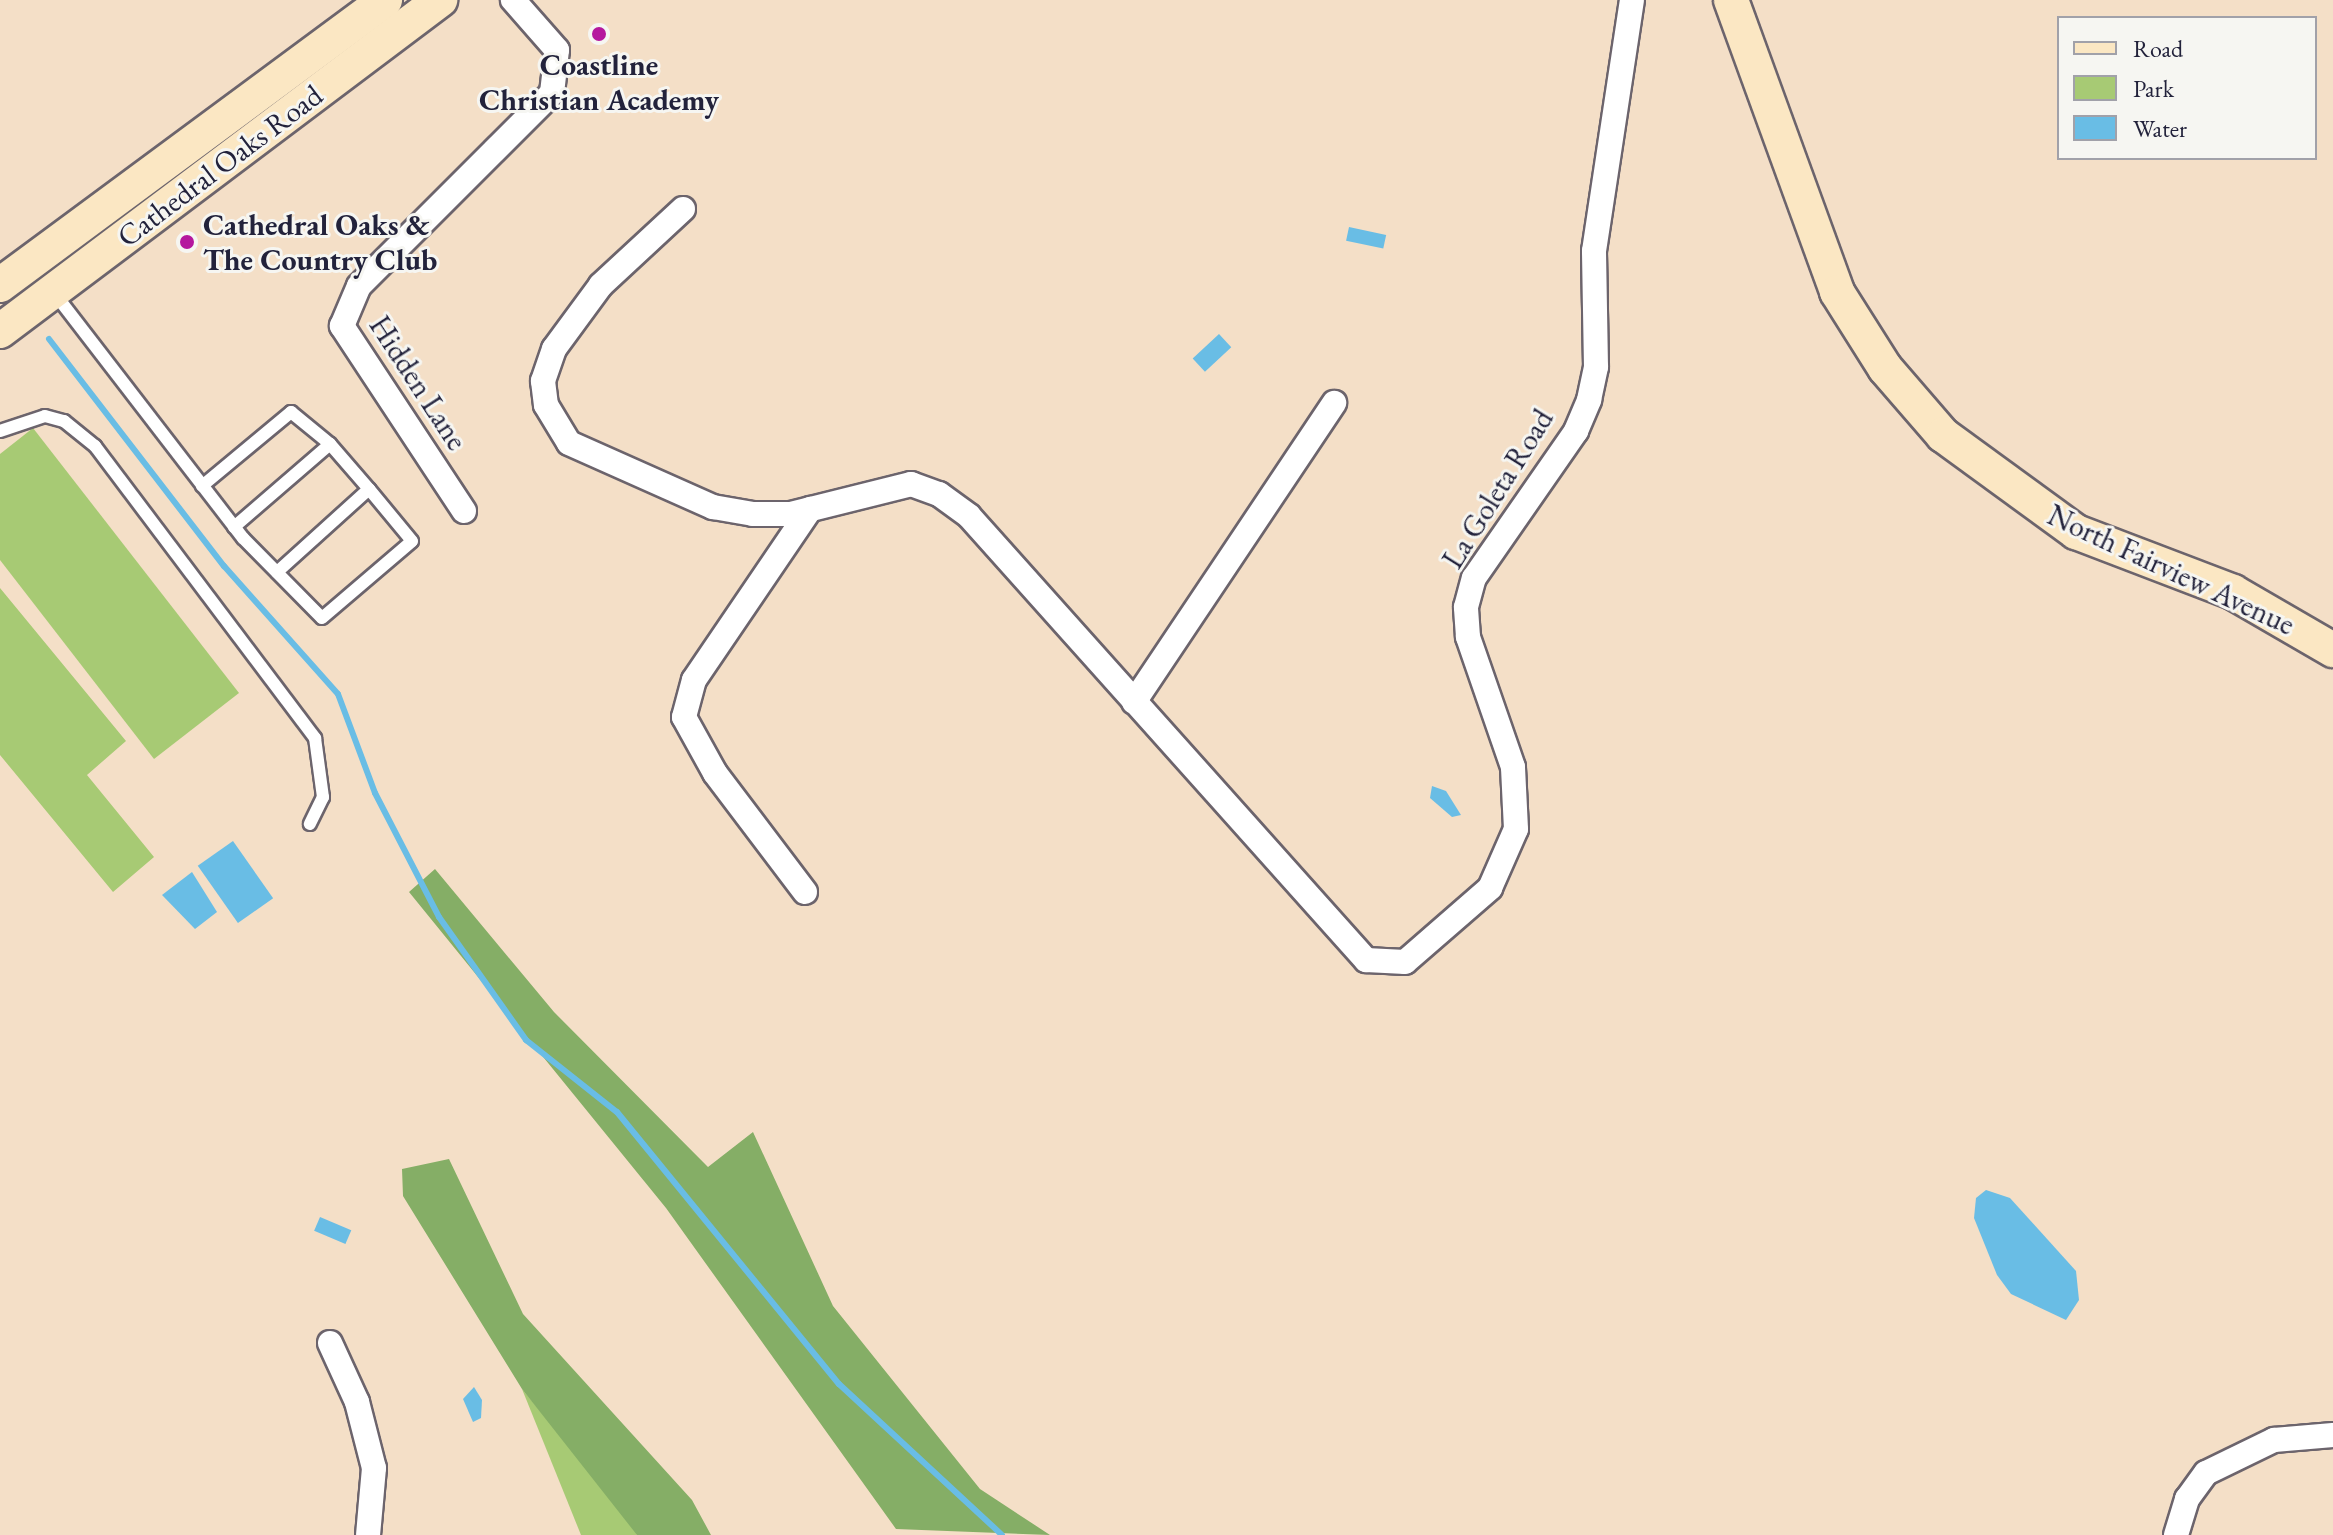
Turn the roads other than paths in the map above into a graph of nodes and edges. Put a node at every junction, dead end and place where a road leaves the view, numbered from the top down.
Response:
1 (385, 0) edge
2 (440, 0) edge
3 (513, 0) edge
4 (1632, 0) edge
5 (1731, 0) edge
6 (683, 209) dead end
7 (0, 285) edge
8 (53, 292) junction
9 (0, 331) edge
10 (1334, 403) dead end
11 (0, 431) edge
12 (330, 444) junction
13 (202, 486) junction
14 (369, 489) junction
15 (810, 509) junction
16 (464, 511) dead end
17 (234, 527) junction
18 (277, 572) junction
19 (2333, 650) edge
20 (1134, 702) junction
21 (310, 824) dead end
22 (805, 892) dead end
23 (330, 1343) dead end
24 (2333, 1435) edge
25 (368, 1535) edge
26 (2176, 1535) edge

1 - 7 main road, Cathedral Oaks Road
2 - 8 main road, Cathedral Oaks Road
3 - 16 street, Hidden Lane
4 - 20 street, La Goleta Road
5 - 19 main road, North Fairview Avenue
6 - 15 street, La Goleta Road
8 - 9 main road, Cathedral Oaks Road
8 - 13 lane
10 - 20 street
11 - 21 lane
12 - 13 lane
12 - 14 lane
12 - 17 lane
13 - 17 lane
14 - 18 lane
14 - 18 lane
15 - 20 street, La Goleta Road
15 - 22 street
17 - 18 lane
23 - 25 street
24 - 26 street

